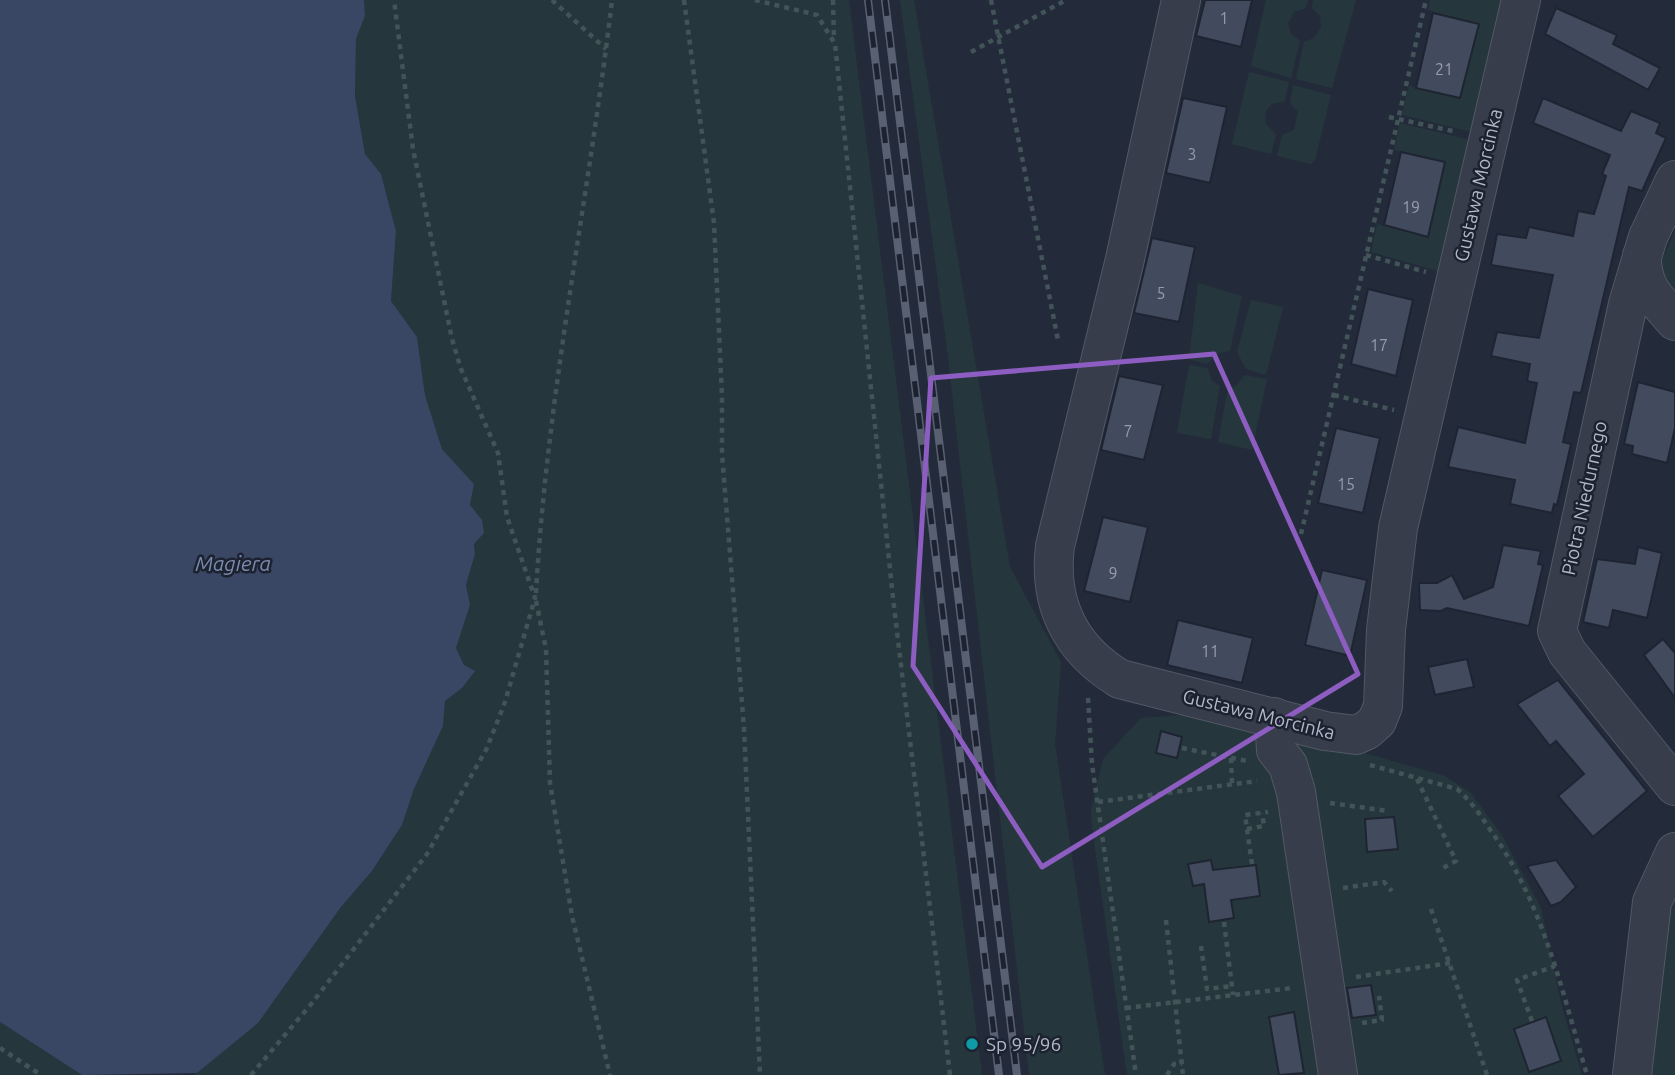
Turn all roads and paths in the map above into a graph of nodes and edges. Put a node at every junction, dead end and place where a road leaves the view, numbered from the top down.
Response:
1 (394, 0) edge
2 (552, 0) edge
3 (612, 0) edge
4 (684, 0) edge
5 (755, 0) edge
6 (833, 0) edge
7 (991, 0) edge
8 (1066, 0) edge
9 (1181, 0) edge
10 (1426, 0) edge
11 (1521, 0) edge
12 (1001, 35) junction
13 (835, 44) junction
14 (606, 50) junction
15 (971, 52) dead end
16 (1389, 117) dead end
17 (1398, 119) junction
18 (1488, 140) junction
19 (1675, 180) edge
20 (1366, 255) junction
21 (1642, 256) junction
22 (1436, 275) dead end
23 (1675, 321) edge
24 (1058, 340) dead end
25 (1334, 395) junction
26 (1402, 411) dead end
27 (1301, 534) dead end
28 (536, 598) junction
29 (1098, 664) junction
30 (1274, 718) junction
31 (1182, 748) dead end
32 (1231, 758) junction
33 (1366, 763) dead end
34 (1416, 778) junction
35 (1232, 784) junction
36 (1675, 786) edge
37 (1276, 793) junction
38 (1098, 802) junction
39 (1388, 811) dead end
40 (1247, 829) junction
41 (1675, 852) edge
42 (1252, 864) dead end
43 (1438, 870) dead end
44 (1392, 891) dead end
45 (1310, 892) junction
46 (1431, 909) dead end
47 (1166, 920) dead end
48 (1224, 922) dead end
49 (1201, 946) dead end
50 (1450, 962) junction
51 (1555, 967) junction
52 (1324, 982) junction
53 (1232, 986) junction
54 (1233, 995) junction
55 (1176, 1003) junction
56 (1126, 1008) junction
57 (1532, 1021) dead end
58 (0, 1048) edge
59 (1182, 1064) junction
60 (41, 1075) edge
61 (251, 1075) edge
62 (610, 1075) edge
63 (760, 1075) edge
64 (950, 1075) edge
65 (1136, 1075) edge
66 (1167, 1075) edge
67 (1183, 1075) edge
68 (1338, 1075) edge
69 (1487, 1075) edge
70 (1587, 1075) edge
71 (1632, 1075) edge

1 - 28 path
2 - 14 path
3 - 14 path
4 - 63 path
5 - 13 path
6 - 13 path
7 - 12 path
8 - 12 path
9 - 29 street, Gustawa Morcinka
10 - 17 path
11 - 18 street, Gustawa Morcinka
12 - 15 path
12 - 24 path
13 - 64 path
14 - 28 path
16 - 17 path
17 - 18 path
17 - 20 path
18 - 30 street, Gustawa Morcinka
19 - 21 street, Piotra Niedurnego
20 - 22 path
20 - 25 path
21 - 23 street
21 - 36 street, Piotra Niedurnego
25 - 26 path
25 - 27 path
28 - 61 path
28 - 62 path
29 - 30 street, Gustawa Morcinka
29 - 38 path
30 - 37 street
31 - 32 path
32 - 35 path
32 - 37 path
33 - 34 path
34 - 43 path
34 - 51 path
35 - 37 path
35 - 38 path
37 - 39 path
37 - 40 path
37 - 40 path
37 - 45 street
38 - 56 path
40 - 42 path
41 - 71 street
44 - 45 path
45 - 52 street
46 - 50 path
47 - 55 path
48 - 53 path
49 - 53 path
50 - 52 path
50 - 69 path
51 - 57 path
51 - 70 path
52 - 54 path
52 - 68 street
53 - 54 path
54 - 55 path
55 - 56 path
55 - 59 path
56 - 65 path
58 - 60 path
59 - 66 path
59 - 67 path

